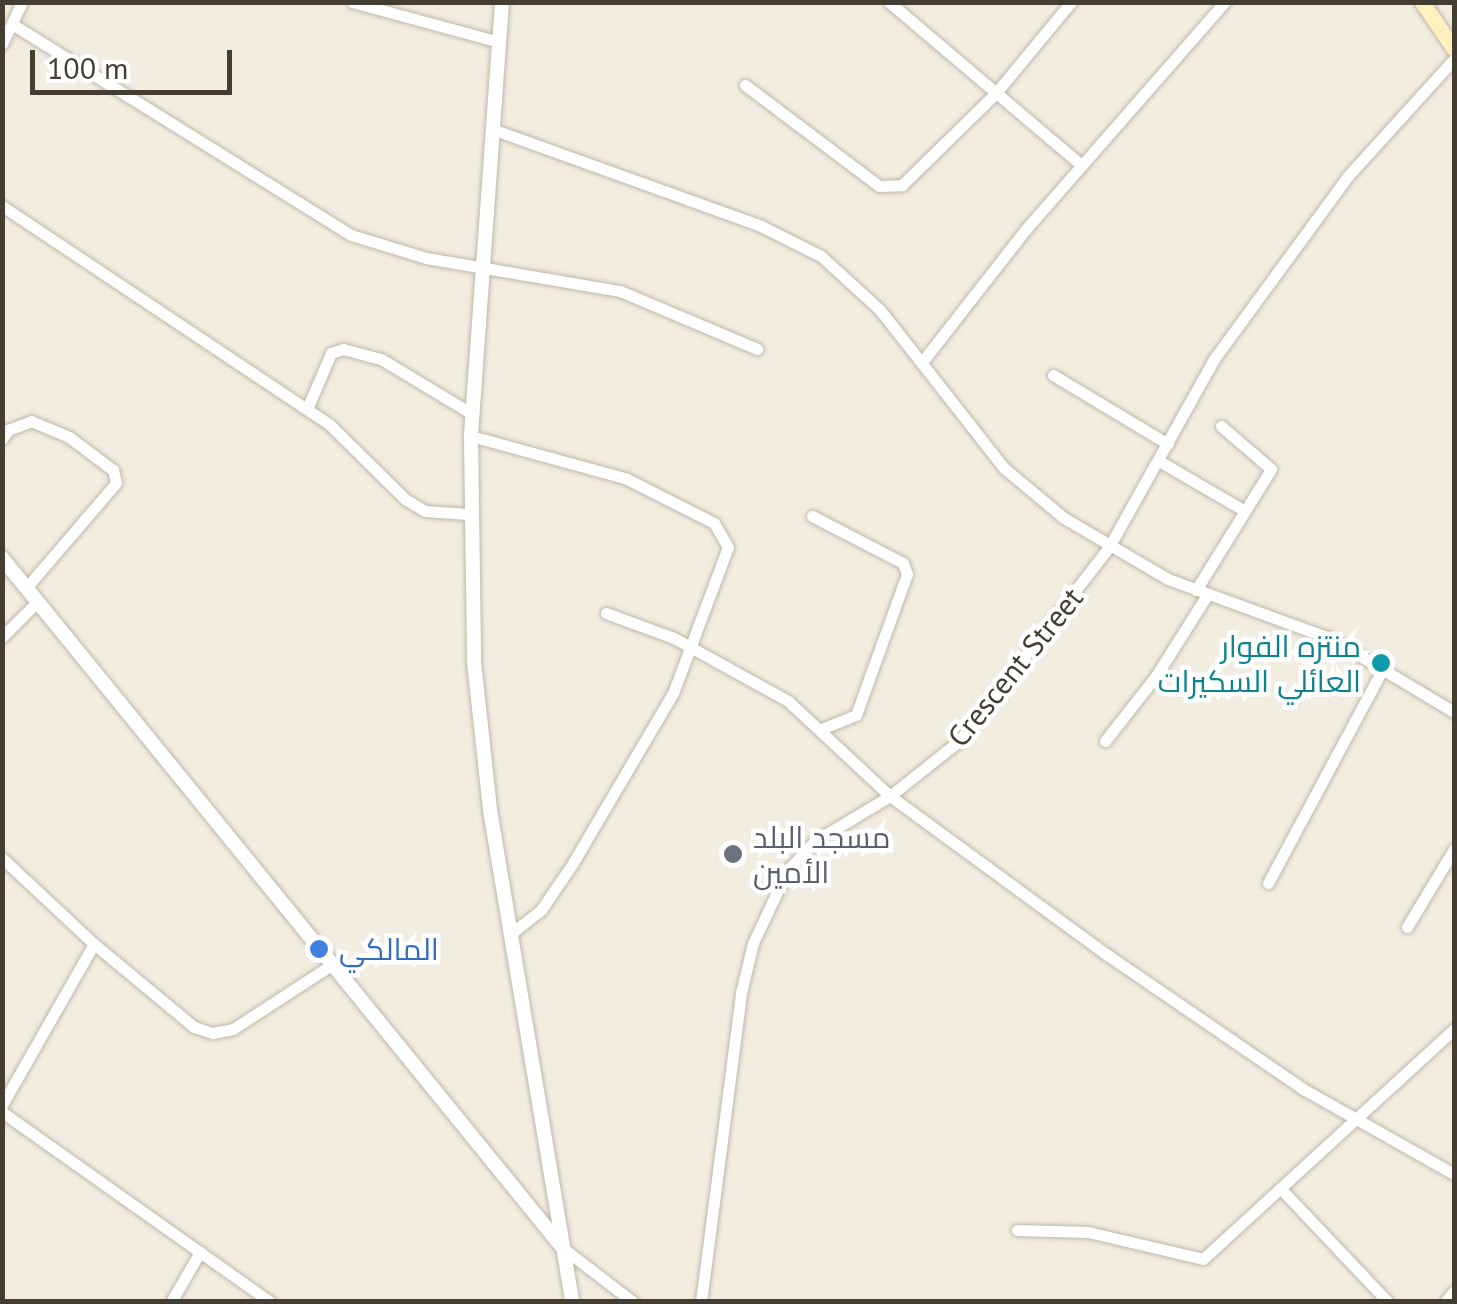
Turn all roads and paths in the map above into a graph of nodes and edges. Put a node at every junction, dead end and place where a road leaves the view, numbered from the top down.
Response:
1 (22, 2) edge
2 (352, 2) edge
3 (502, 2) edge
4 (890, 2) edge
5 (1071, 2) edge
6 (1226, 2) edge
7 (1422, 2) edge
8 (12, 24) junction
9 (499, 42) junction
10 (2, 44) edge
11 (1454, 49) edge
12 (1454, 58) edge
13 (745, 85) dead end
14 (995, 94) junction
15 (492, 130) junction
16 (1082, 165) junction
17 (2, 206) edge
18 (480, 268) junction
19 (758, 349) dead end
20 (922, 362) junction
21 (1052, 375) dead end
22 (307, 409) junction
23 (472, 414) junction
24 (1221, 426) dead end
25 (471, 436) junction
26 (2, 439) edge
27 (1168, 444) junction
28 (1159, 461) junction
29 (1245, 511) junction
30 (468, 514) junction
31 (812, 516) dead end
32 (1109, 547) junction
33 (2, 558) edge
34 (26, 587) junction
35 (1202, 593) junction
36 (38, 600) junction
37 (606, 613) dead end
38 (2, 637) edge
39 (688, 648) junction
40 (1382, 670) junction
41 (1454, 712) edge
42 (821, 729) junction
43 (1105, 740) dead end
44 (890, 796) junction
45 (1454, 849) edge
46 (2, 858) edge
47 (1268, 883) dead end
48 (1407, 926) dead end
49 (514, 931) junction
50 (94, 944) junction
51 (331, 965) junction
52 (1454, 1029) edge
53 (2, 1108) edge
54 (1353, 1120) junction
55 (1454, 1174) edge
56 (1281, 1189) junction
57 (1017, 1230) dead end
58 (564, 1249) junction
59 (200, 1252) junction
60 (1454, 1291) edge
61 (171, 1302) edge
62 (270, 1302) edge
63 (572, 1302) edge
64 (632, 1302) edge
65 (701, 1302) edge
66 (1388, 1302) edge
67 (1445, 1302) edge

1 - 8 street
2 - 9 street
3 - 9 street
4 - 14 street
5 - 14 street
6 - 16 street
7 - 11 main road
8 - 10 street
8 - 18 street
9 - 15 street
12 - 27 street, Crescent Street
13 - 14 street
14 - 16 street
15 - 18 street
15 - 20 street
16 - 20 street
17 - 22 street
18 - 19 street
18 - 23 street
20 - 32 street
21 - 27 street
22 - 23 street
22 - 30 street
23 - 25 street
24 - 29 street
25 - 30 street
25 - 39 street
26 - 34 street
27 - 28 street, Crescent Street
28 - 29 street
28 - 32 street, Crescent Street
29 - 35 street
30 - 49 street
31 - 42 street
32 - 35 street
32 - 44 street, Crescent Street
33 - 34 street
34 - 36 street
35 - 40 street
35 - 43 street
36 - 38 street
36 - 51 street
37 - 39 street
39 - 42 street
39 - 49 street
40 - 41 street
40 - 47 street
42 - 44 street
44 - 54 street
44 - 65 street, Crescent Street
45 - 48 street
46 - 50 street
49 - 58 street
50 - 51 street
50 - 53 street
51 - 58 street
52 - 54 street
53 - 59 street
54 - 55 street
54 - 56 street
56 - 57 street
56 - 66 street
58 - 63 street
58 - 64 street
59 - 61 street
59 - 62 street
60 - 67 street

